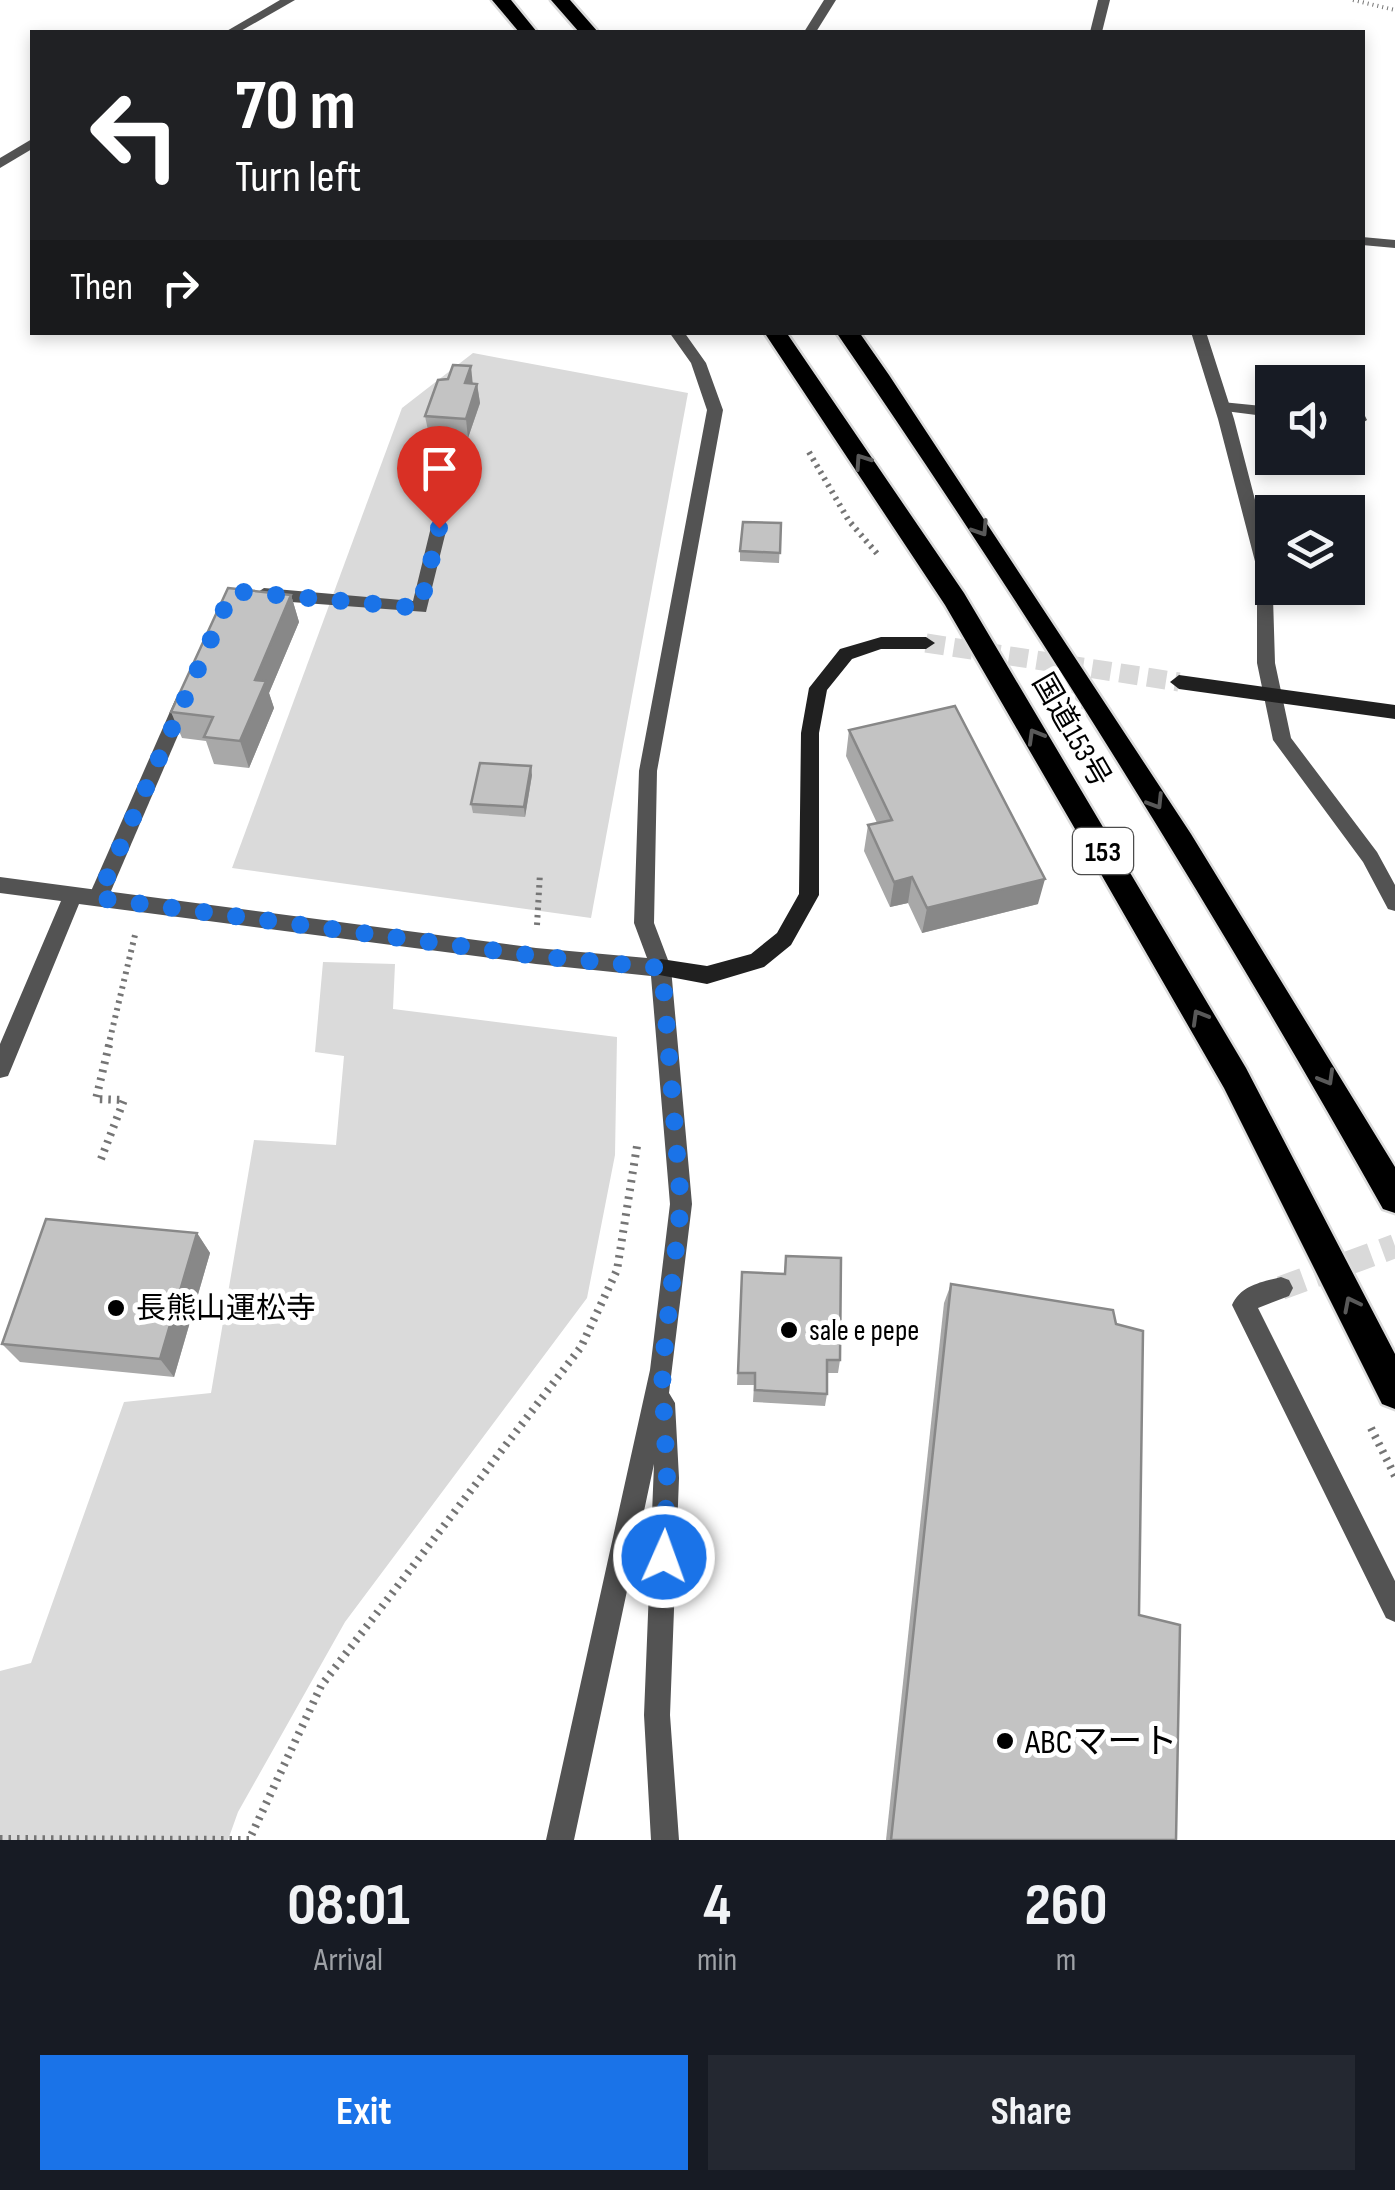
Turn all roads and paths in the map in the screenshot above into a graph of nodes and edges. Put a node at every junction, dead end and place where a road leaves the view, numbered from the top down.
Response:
1 (289, 0) edge
2 (502, 0) edge
3 (560, 0) edge
4 (830, 0) edge
5 (1104, 0) edge
6 (1352, 0) edge
7 (1395, 10) edge
8 (235, 30) edge
9 (526, 30) edge
10 (587, 30) edge
11 (811, 30) edge
12 (1096, 30) edge
13 (30, 145) edge
14 (0, 164) edge
15 (1365, 241) edge
16 (1395, 244) edge
17 (678, 335) edge
18 (778, 335) edge
19 (849, 335) edge
20 (1199, 335) edge
21 (1222, 407) junction
22 (1255, 410) edge
23 (804, 440) dead end
24 (439, 528) dead end
25 (889, 566) dead end
26 (251, 593) edge
27 (926, 643) tunnel mouth
28 (193, 681) edge
29 (1179, 682) tunnel mouth
30 (1273, 698) junction
31 (1395, 712) edge
32 (540, 873) dead end
33 (0, 885) edge
34 (73, 895) junction
35 (98, 898) junction
36 (1395, 903) edge
37 (142, 904) junction
38 (536, 956) junction
39 (662, 968) junction
40 (0, 1069) edge
41 (636, 1129) dead end
42 (101, 1159) dead end
43 (1395, 1198) edge
44 (1281, 1288) tunnel mouth
45 (662, 1370) junction
46 (1395, 1391) edge
47 (1369, 1424) dead end
48 (1395, 1476) edge
49 (1395, 1609) edge
50 (0, 1838) edge
51 (560, 1840) edge
52 (664, 1840) edge

1 - 8 street
2 - 9 highway
3 - 10 highway
4 - 11 street
5 - 12 street
6 - 7 path
13 - 14 street
15 - 16 street
17 - 39 street
46 -> 18 highway, 国道153号 / 153
19 -> 43 highway, 国道153号 / 153
20 - 21 street
21 - 22 street
21 - 30 street
23 - 25 path
24 - 26 street
27 - 39 street
28 - 35 street
29 - 30 street
30 - 31 street
30 - 36 street
32 - 38 path
33 - 34 street
34 - 35 street
34 - 40 street
35 - 37 street
37 - 38 street
37 - 42 path
38 - 39 street
39 - 45 street
41 - 50 path
44 - 49 street
45 - 51 street
45 - 52 street
47 - 48 path

